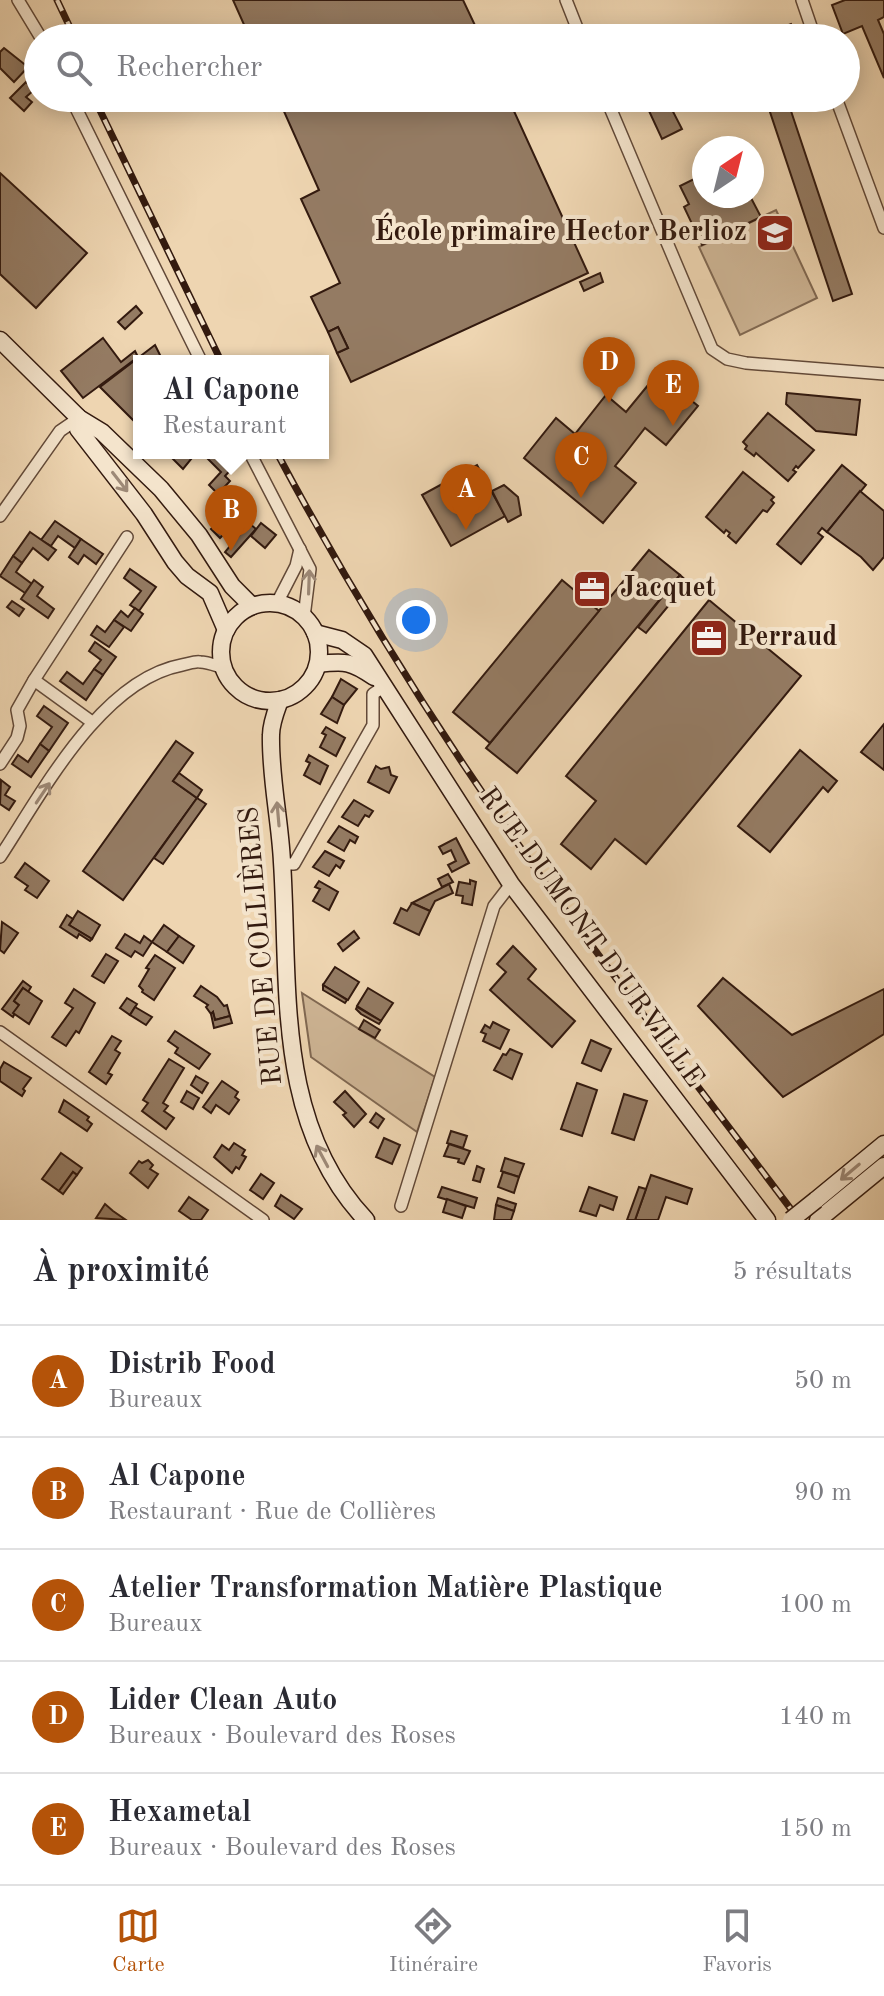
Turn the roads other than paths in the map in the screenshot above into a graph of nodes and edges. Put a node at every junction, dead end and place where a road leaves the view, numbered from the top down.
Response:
1 (18, 0) edge
2 (566, 0) edge
3 (802, 0) edge
4 (33, 24) edge
5 (575, 24) edge
6 (810, 24) edge
7 (78, 112) edge
8 (612, 112) edge
9 (841, 112) edge
10 (884, 228) edge
11 (0, 340) edge
12 (198, 355) edge
13 (884, 374) edge
14 (79, 418) junction
15 (253, 459) edge
16 (0, 516) edge
17 (127, 537) dead end
18 (300, 548) junction
19 (277, 603) junction
20 (252, 606) junction
21 (304, 617) junction
22 (226, 630) junction
23 (315, 633) junction
24 (318, 664) junction
25 (224, 668) junction
26 (34, 680) junction
27 (381, 684) junction
28 (280, 700) junction
29 (92, 722) junction
30 (0, 764) edge
31 (0, 857) edge
32 (283, 864) junction
33 (511, 884) junction
34 (0, 1032) edge
35 (884, 1144) edge
36 (884, 1166) edge
37 (401, 1206) dead end
38 (820, 1211) edge
39 (263, 1220) edge
40 (366, 1220) edge
41 (767, 1220) edge
42 (791, 1220) edge

1 - 4 street
2 - 5 street
3 - 6 street
7 - 12 street
8 - 13 street
9 - 10 street
11 - 14 main road
14 - 16 street
14 - 20 main road
14 -> 22 main road
15 - 18 street
17 - 26 street
18 - 19 street
21 -> 18 street
19 - 20 main road
19 - 21 main road
20 - 22 main road
21 - 23 main road
22 - 25 main road
23 - 24 main road
23 - 27 main road, RUE DUMONT D'URVILLE
24 - 27 main road, RUE DUMONT D'URVILLE
24 - 28 main road
25 - 28 main road
25 - 29 street
26 - 29 street
26 - 30 street
27 - 32 street
27 - 33 main road, RUE DUMONT D'URVILLE
32 -> 28 main road, RUE DE COLLIÈRES
31 -> 29 street
40 -> 32 main road, RUE DE COLLIÈRES
33 - 37 street
33 - 41 main road, RUE DUMONT D'URVILLE
34 - 39 street
35 -> 38 main road
36 - 38 main road
38 - 42 main road, bridge

